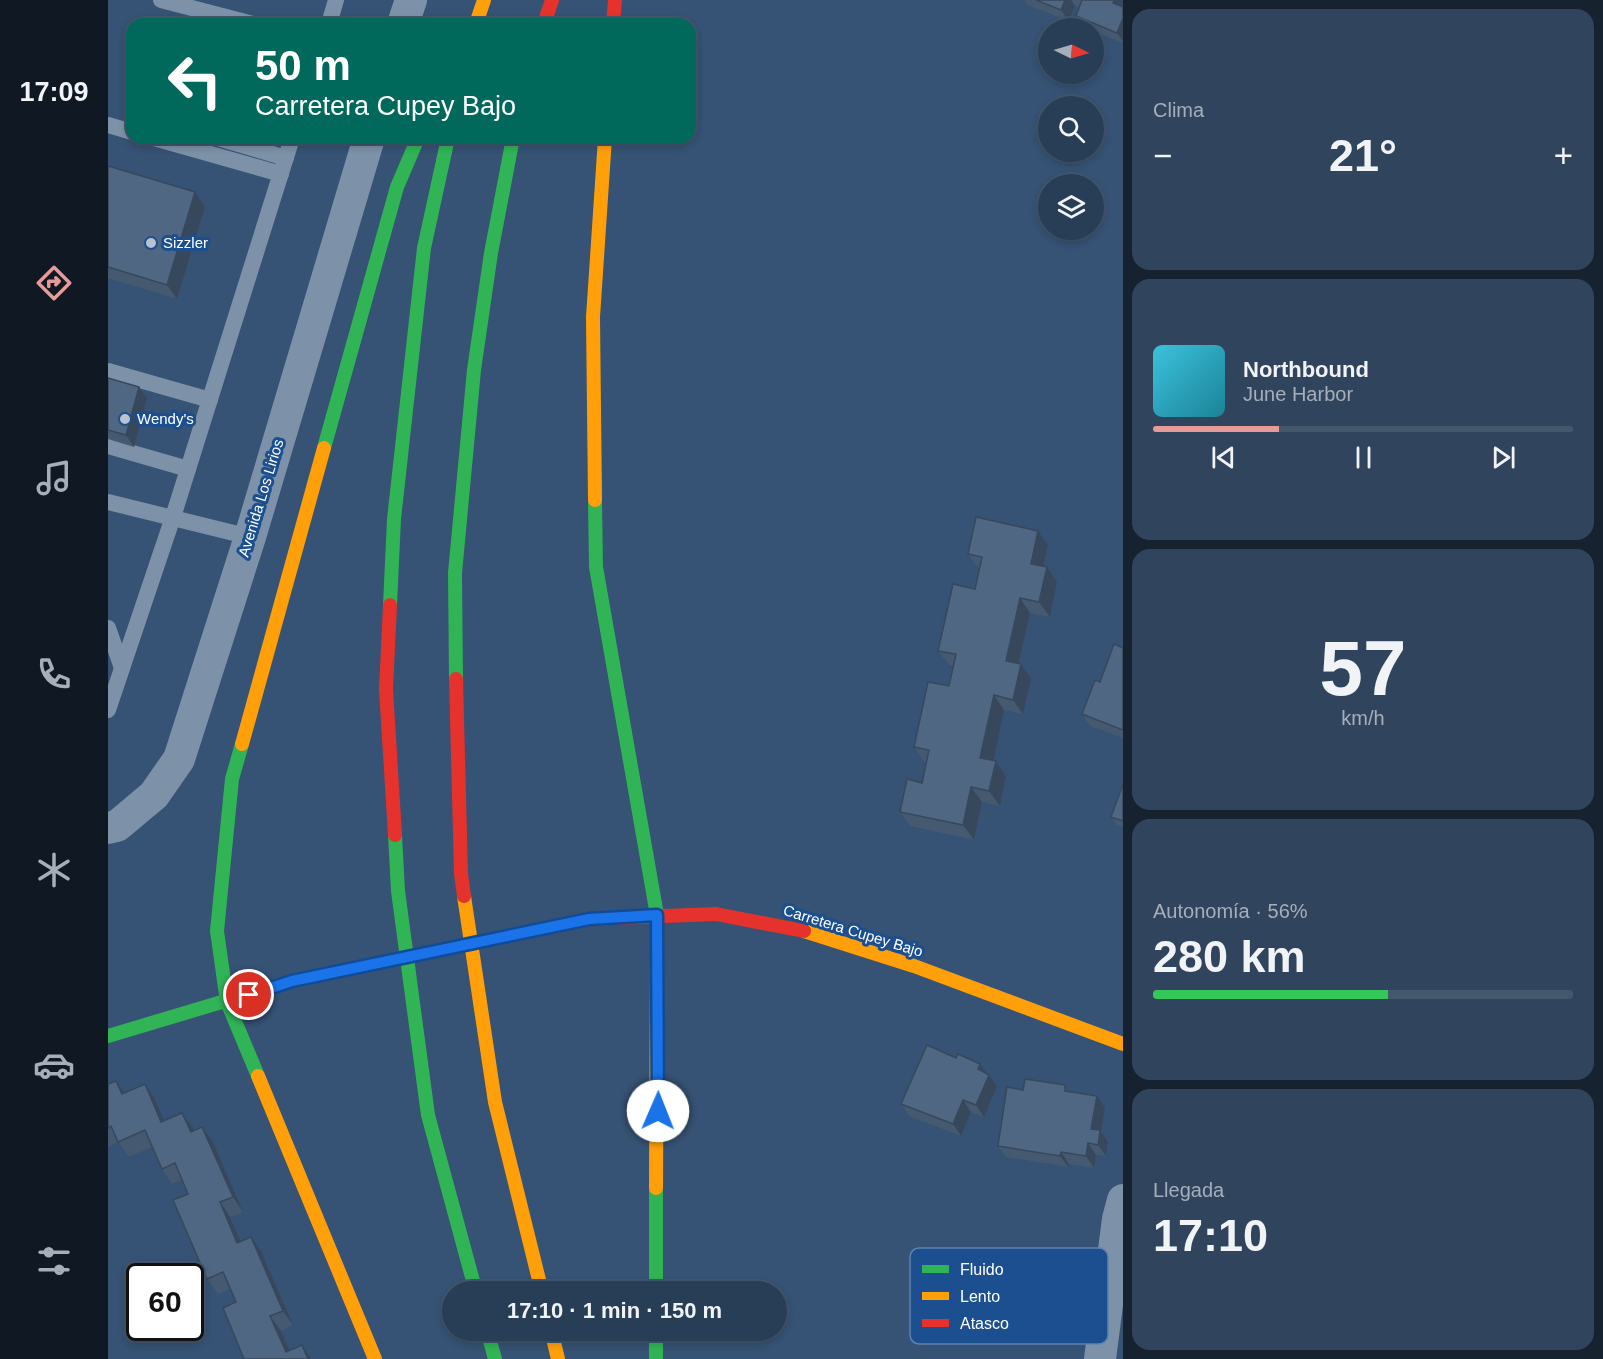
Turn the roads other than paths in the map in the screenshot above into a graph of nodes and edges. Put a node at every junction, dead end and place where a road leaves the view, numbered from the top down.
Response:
1 (161, 0) edge
2 (336, 0) edge
3 (411, 0) edge
4 (484, 0) edge
5 (552, 0) edge
6 (615, 0) edge
7 (230, 18) edge
8 (330, 18) edge
9 (405, 18) edge
10 (478, 18) edge
11 (546, 18) edge
12 (614, 18) edge
13 (108, 125) edge
14 (126, 130) edge
15 (182, 144) edge
16 (232, 144) edge
17 (290, 144) edge
18 (367, 144) edge
19 (415, 144) edge
20 (447, 144) edge
21 (512, 144) edge
22 (605, 144) edge
23 (283, 166) junction
24 (108, 371) edge
25 (210, 400) junction
26 (108, 446) edge
27 (188, 469) junction
28 (108, 502) edge
29 (173, 517) junction
30 (250, 537) junction
31 (108, 628) edge
32 (122, 668) junction
33 (108, 710) edge
34 (108, 828) edge
35 (657, 915) junction
36 (227, 1002) junction
37 (108, 1035) edge
38 (1123, 1044) edge
39 (1123, 1200) edge
40 (473, 1281) edge
41 (539, 1281) edge
42 (656, 1281) edge
43 (1108, 1297) edge
44 (490, 1341) edge
45 (554, 1341) edge
46 (656, 1341) edge
47 (1102, 1344) edge
48 (375, 1359) edge
49 (495, 1359) edge
50 (558, 1359) edge
51 (656, 1359) edge
52 (1100, 1359) edge

1 - 7 lane
2 - 8 lane
3 - 9 street
4 - 10 main road
5 - 11 main road
6 - 12 main road
13 - 14 lane
15 - 23 lane
16 - 23 lane
17 - 23 lane
18 - 30 street, Avenida Los Lirios
19 - 36 main road
20 - 40 main road
21 - 41 main road
22 - 35 main road
23 - 25 lane
24 - 25 lane
25 - 27 lane
26 - 27 lane
27 - 29 lane
28 - 29 lane
29 - 30 lane
29 - 32 lane
30 - 34 street, Avenida Los Lirios
31 - 32 lane
32 - 33 lane
35 - 36 main road, Carretera Cupey Bajo, bridge
35 - 38 main road, Carretera Cupey Bajo
35 - 42 main road
36 - 37 main road, Carretera Cupey Bajo
36 - 48 main road
39 - 43 street
44 - 49 main road
45 - 50 main road
46 - 51 main road
47 - 52 street

